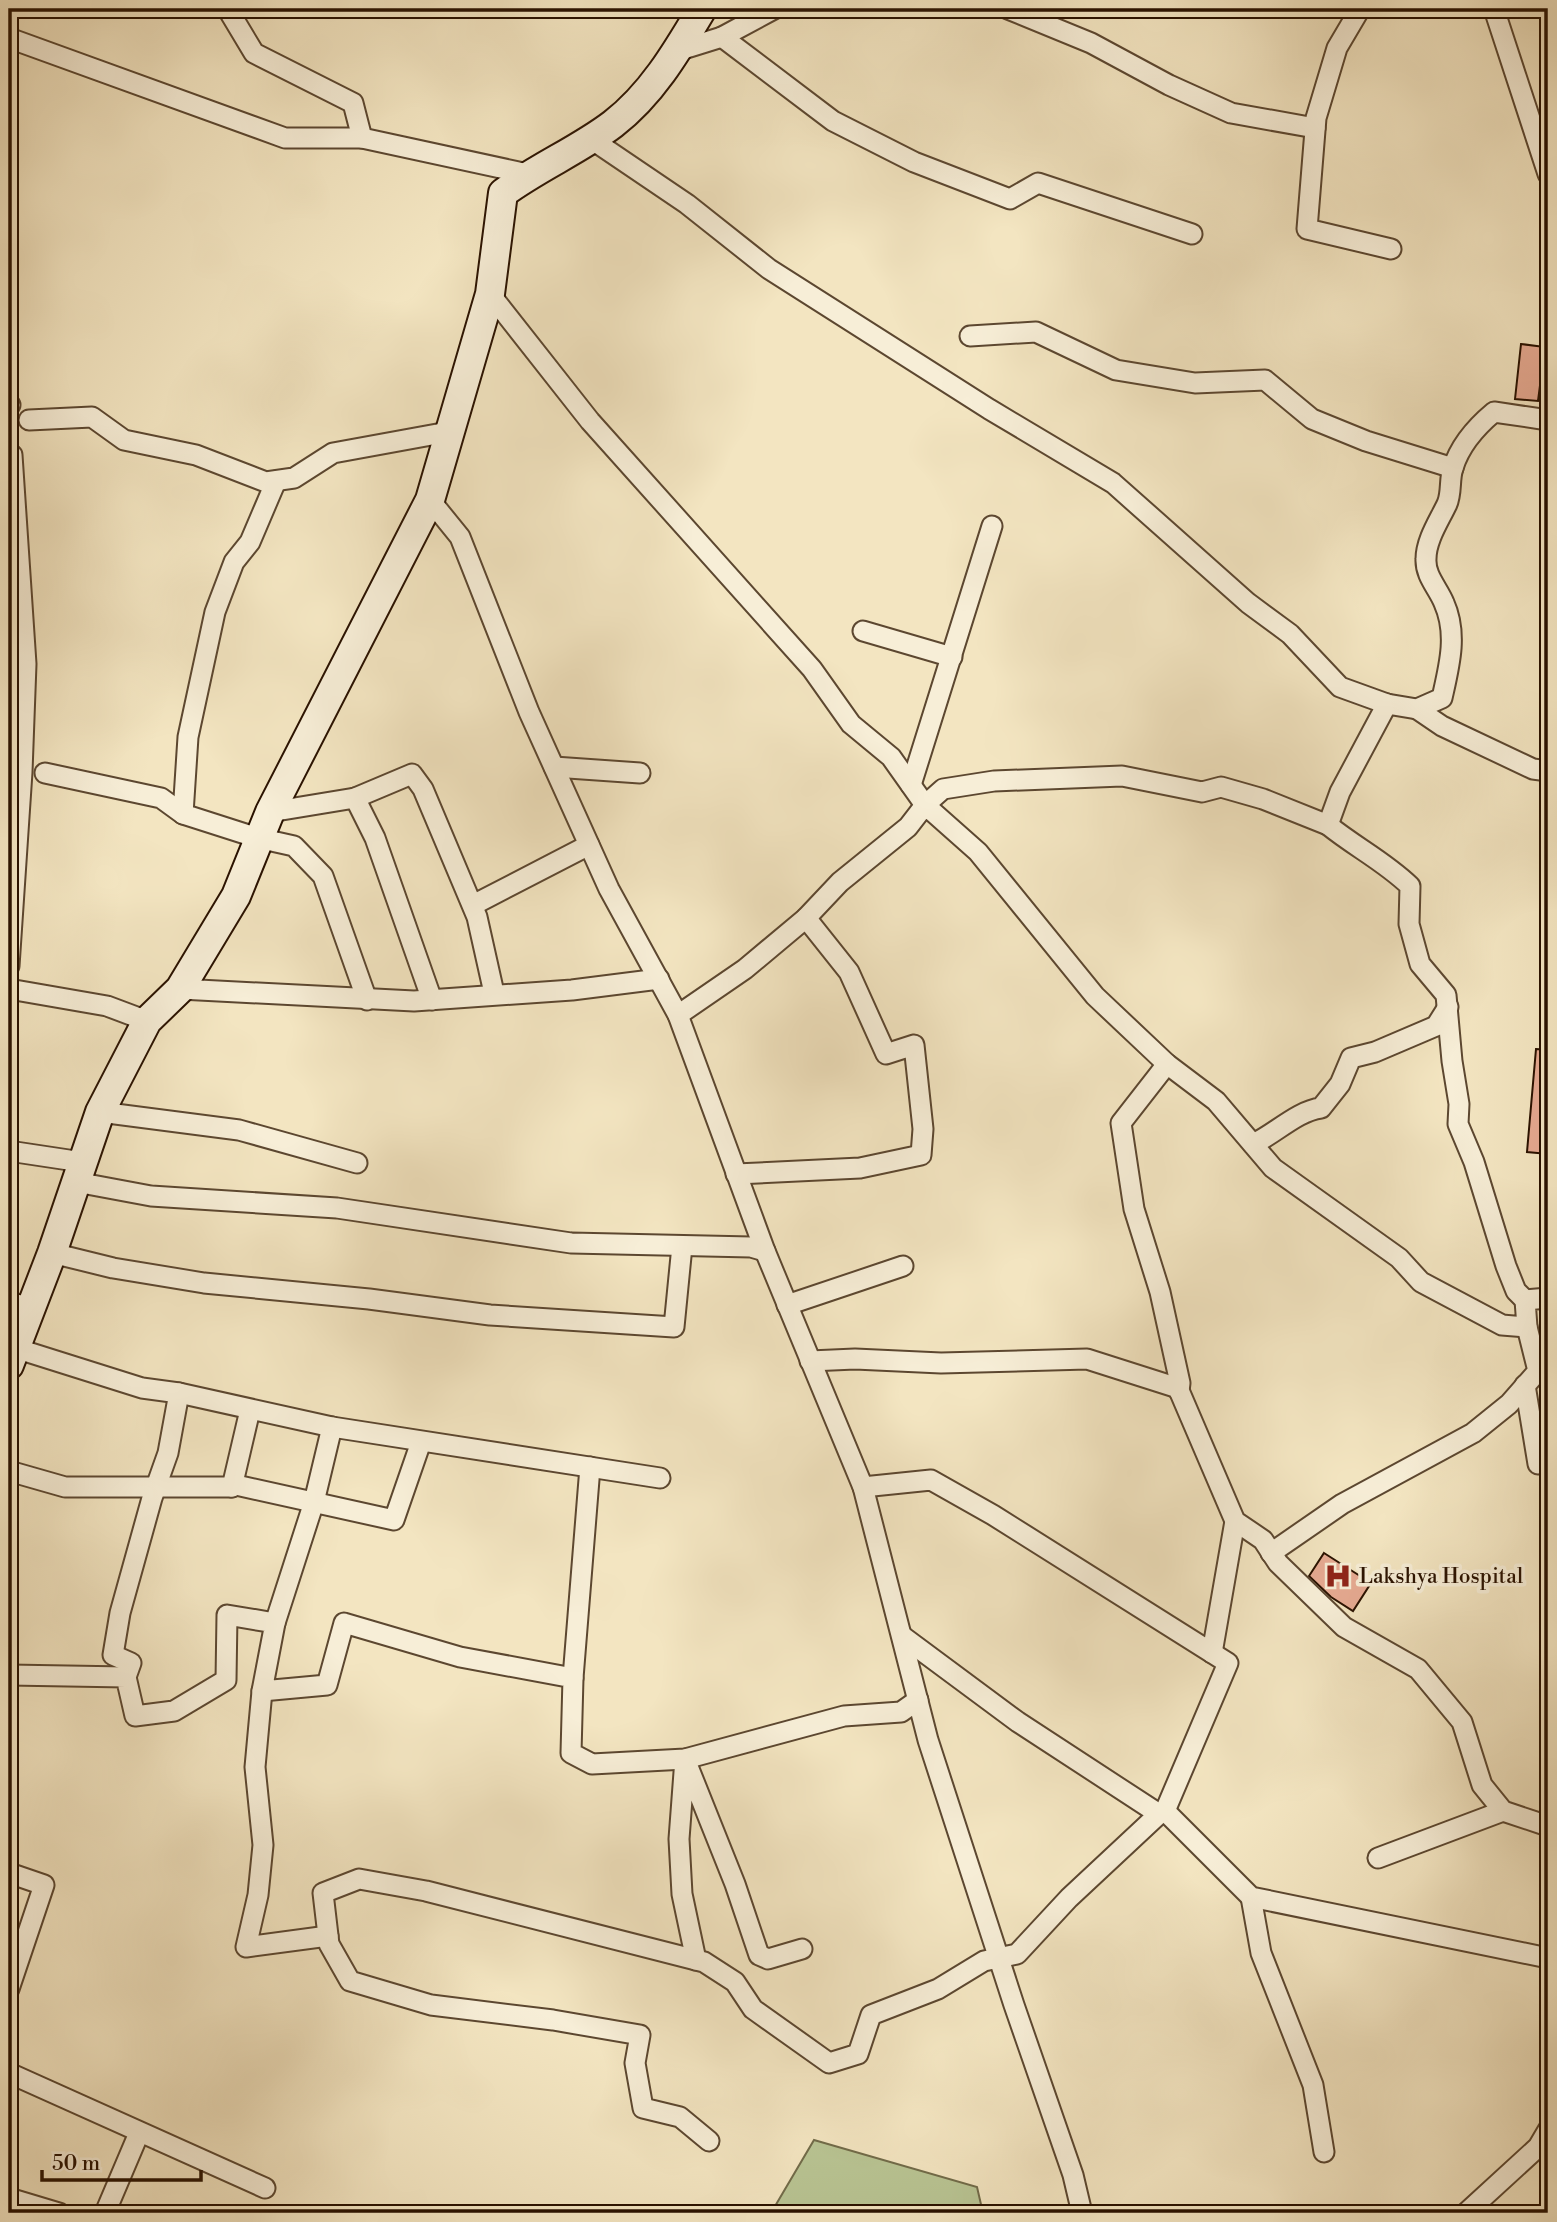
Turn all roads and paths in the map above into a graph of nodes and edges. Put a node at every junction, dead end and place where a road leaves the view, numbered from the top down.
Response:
1 (702, 9) edge
2 (774, 9) edge
3 (1008, 9) edge
4 (1360, 9) edge
5 (1493, 9) edge
6 (227, 10) edge
7 (722, 37) junction
8 (9, 38) edge
9 (677, 51) junction
10 (1315, 128) junction
11 (362, 138) junction
12 (591, 139) junction
13 (528, 174) junction
14 (1548, 174) edge
15 (1192, 234) dead end
16 (1391, 249) dead end
17 (491, 294) junction
18 (970, 336) dead end
19 (1548, 419) edge
20 (29, 420) dead end
21 (448, 432) junction
22 (12, 455) dead end
23 (1452, 468) junction
24 (276, 481) junction
25 (430, 500) junction
26 (11, 516) edge
27 (992, 526) dead end
28 (863, 631) dead end
29 (952, 657) junction
30 (18, 664) edge
31 (1387, 704) junction
32 (1417, 709) junction
33 (554, 767) junction
34 (1548, 771) edge
35 (16, 772) edge
36 (45, 773) dead end
37 (640, 773) dead end
38 (911, 785) junction
39 (355, 798) junction
40 (925, 805) junction
41 (270, 812) junction
42 (183, 814) junction
43 (1328, 825) junction
44 (258, 838) junction
45 (589, 845) junction
46 (473, 905) junction
47 (806, 918) junction
48 (9, 966) edge
49 (659, 979) junction
50 (9, 989) edge
51 (180, 989) junction
52 (494, 993) junction
53 (367, 1000) junction
54 (432, 1000) junction
55 (1448, 1007) junction
56 (678, 1015) junction
57 (147, 1021) junction
58 (1167, 1064) junction
59 (100, 1112) junction
60 (1253, 1144) junction
61 (9, 1151) edge
62 (357, 1163) dead end
63 (79, 1172) junction
64 (736, 1174) junction
65 (682, 1246) junction
66 (765, 1251) junction
67 (52, 1253) junction
68 (903, 1266) dead end
69 (1548, 1298) edge
70 (1525, 1300) junction
71 (20, 1305) edge
72 (787, 1305) junction
73 (1527, 1327) junction
74 (12, 1357) edge
75 (810, 1361) junction
76 (1525, 1385) junction
77 (1179, 1391) junction
78 (179, 1393) junction
79 (250, 1410) junction
80 (332, 1427) junction
81 (421, 1442) junction
82 (1538, 1464) dead end
83 (590, 1468) junction
84 (9, 1471) edge
85 (660, 1478) dead end
86 (156, 1485) junction
87 (232, 1487) junction
88 (863, 1487) junction
89 (314, 1502) junction
90 (1235, 1521) junction
91 (1271, 1553) junction
92 (275, 1623) junction
93 (902, 1636) junction
94 (1212, 1653) junction
95 (9, 1675) edge
96 (126, 1677) junction
97 (573, 1678) junction
98 (262, 1690) junction
99 (918, 1700) junction
100 (685, 1759) junction
101 (1503, 1811) junction
102 (1162, 1813) junction
103 (1548, 1825) edge
104 (1378, 1858) dead end
105 (9, 1873) edge
106 (1251, 1897) junction
107 (328, 1936) junction
108 (802, 1949) dead end
109 (999, 1958) junction
110 (1548, 1958) edge
111 (696, 1960) junction
112 (9, 1989) edge
113 (9, 2073) edge
114 (1548, 2130) edge
115 (139, 2133) junction
116 (709, 2141) dead end
117 (1324, 2152) dead end
118 (265, 2188) dead end
119 (9, 2198) edge
120 (59, 2213) edge
121 (104, 2213) edge
122 (1082, 2213) edge
123 (1466, 2213) edge

1 - 9 street
2 - 7 street
3 - 10 street
4 - 10 street
5 - 14 street
6 - 11 street
7 - 9 street
7 - 15 street
8 - 11 street
9 - 12 street
10 - 16 street
11 - 13 street
12 - 13 street
12 - 31 street
13 - 17 street
17 - 21 street
17 - 38 street
18 - 23 street
19 - 23 street
20 - 24 street
21 - 24 street
21 - 25 street
22 - 26 street
23 - 32 street
24 - 42 street
25 - 33 street
25 - 41 street
26 - 30 street
27 - 29 street
28 - 29 street
29 - 38 street
30 - 35 street
31 - 32 street
31 - 43 street
32 - 34 street
33 - 37 street
33 - 45 street
35 - 48 street
36 - 42 street
38 - 40 street
39 - 41 street
39 - 46 street
39 - 54 street
40 - 43 street
40 - 47 street
40 - 58 street
41 - 44 street
42 - 44 street
43 - 55 street
44 - 51 street
44 - 53 street
45 - 46 street
45 - 49 street
46 - 52 street
47 - 56 street
47 - 64 street
49 - 52 street
49 - 56 street
50 - 57 street
51 - 53 street
51 - 57 street
52 - 54 street
53 - 54 street
55 - 60 street
55 - 70 street
56 - 64 street
57 - 59 street
58 - 60 street
58 - 77 street
59 - 62 street
59 - 63 street
60 - 73 street
61 - 63 street
63 - 65 street
63 - 67 street
64 - 66 street
65 - 66 street
65 - 67 street
66 - 72 street
67 - 71 street
68 - 72 street
69 - 70 street
70 - 73 street
71 - 74 street
72 - 75 street
73 - 76 street
74 - 78 street
75 - 77 street
75 - 88 street
76 - 82 street
76 - 91 street
77 - 90 street
78 - 79 street
78 - 86 street
79 - 80 street
79 - 87 street
80 - 81 street
80 - 89 street
81 - 83 street
81 - 89 street
83 - 85 street
83 - 97 street
84 - 86 street
86 - 87 street
86 - 96 street
87 - 89 street
88 - 93 street
88 - 94 street
89 - 92 street
90 - 91 street
90 - 94 street
91 - 101 street
92 - 96 street
92 - 98 street
93 - 99 street
93 - 102 street
94 - 102 street
95 - 96 street
97 - 98 street
97 - 100 street
98 - 107 street
99 - 100 street
99 - 109 street
100 - 108 street
100 - 111 street
101 - 103 street
101 - 104 street
102 - 106 street
102 - 109 street
105 - 112 street
106 - 110 street
106 - 117 street
107 - 111 street
107 - 116 street
109 - 111 street
109 - 122 street
113 - 115 street
114 - 123 street
115 - 118 street
115 - 121 street
119 - 120 street

